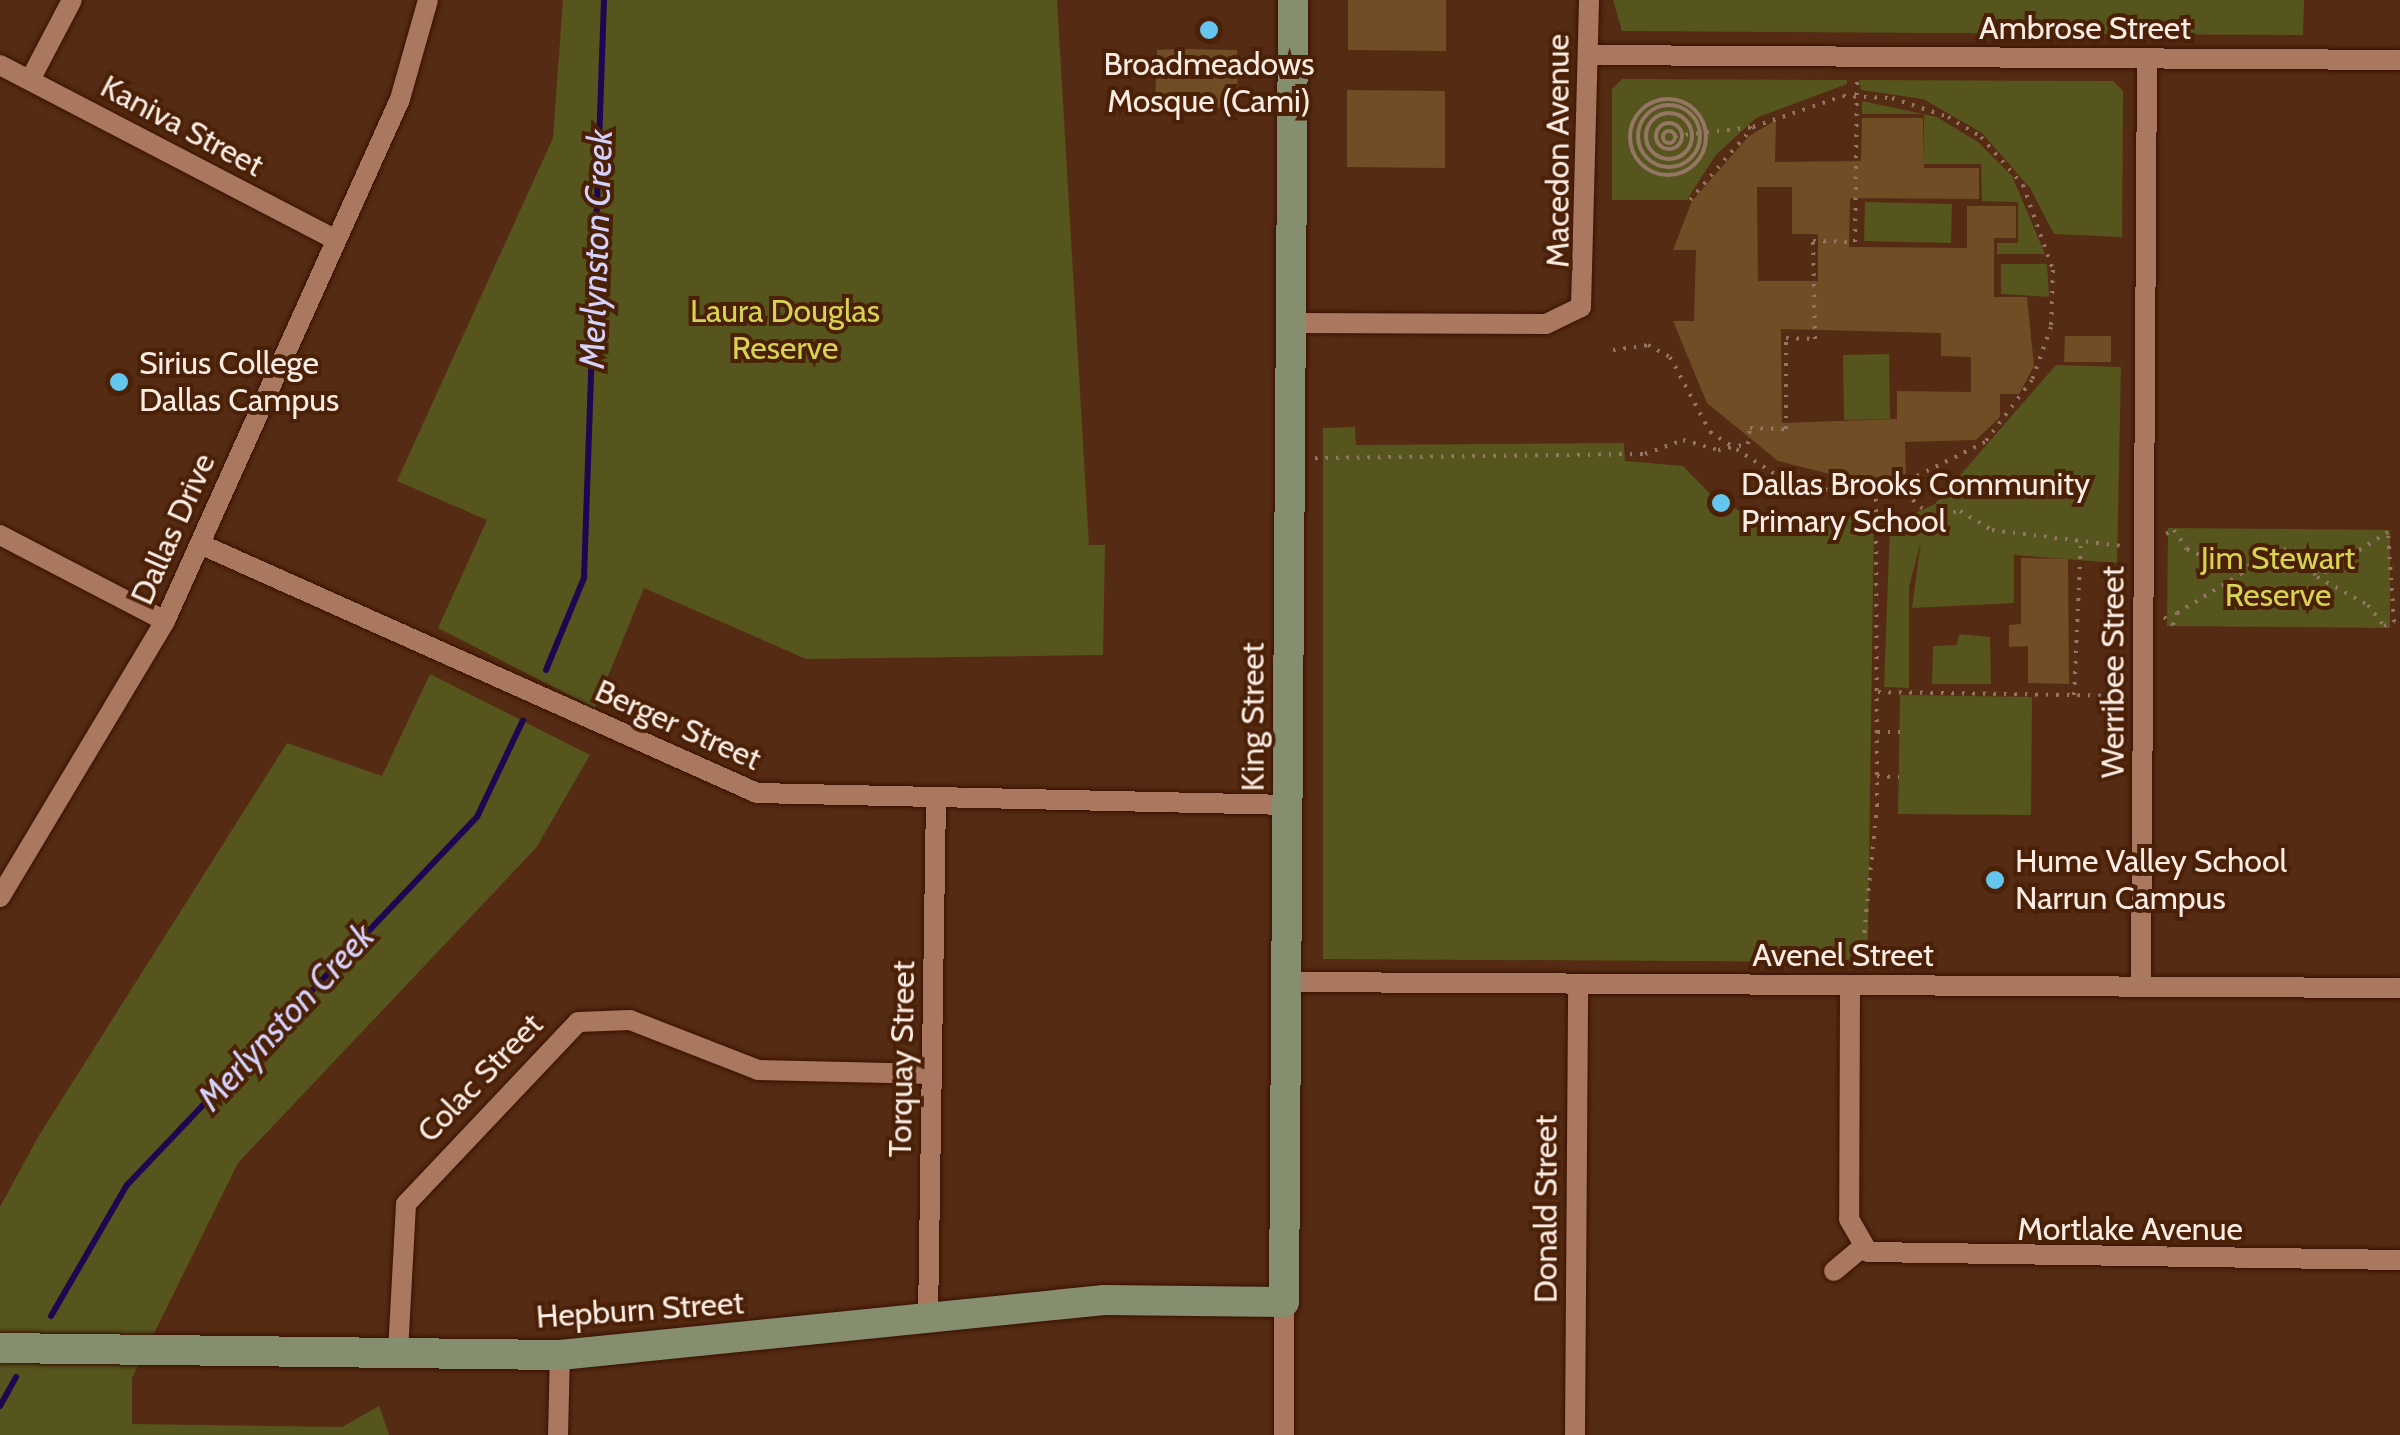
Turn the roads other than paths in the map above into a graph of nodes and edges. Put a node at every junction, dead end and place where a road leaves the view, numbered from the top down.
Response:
1 (72, 0) edge
2 (428, 0) edge
3 (1293, 0) edge
4 (1589, 0) edge
5 (1589, 55) junction
6 (2147, 58) junction
7 (2400, 60) edge
8 (0, 65) edge
9 (30, 80) junction
10 (336, 240) junction
11 (1291, 323) junction
12 (0, 534) edge
13 (200, 544) junction
14 (165, 621) junction
15 (936, 800) junction
16 (1288, 806) junction
17 (0, 897) edge
18 (1286, 982) junction
19 (1578, 984) junction
20 (1850, 985) junction
21 (2141, 986) junction
22 (2400, 988) edge
23 (932, 1074) junction
24 (1861, 1248) junction
25 (2400, 1260) edge
26 (1834, 1271) dead end
27 (1284, 1302) junction
28 (928, 1318) junction
29 (0, 1348) edge
30 (398, 1352) junction
31 (560, 1355) junction
32 (558, 1435) edge
33 (1284, 1435) edge
34 (1576, 1435) edge

1 - 9 street
2 - 10 street, Dallas Drive
3 - 11 street, King Street
4 - 5 street, Macedon Avenue
5 - 6 street, Ambrose Street
5 - 11 street, Macedon Avenue
6 - 7 street, Ambrose Street
6 - 21 street, Werribee Street
8 - 9 street, Kaniva Street
9 - 10 street, Kaniva Street
10 - 13 street, Dallas Drive
11 - 16 street, King Street
12 - 14 street
13 - 14 street, Dallas Drive
13 - 15 street, Berger Street
14 - 17 street, Dallas Drive
15 - 16 street, Berger Street
15 - 23 street, Torquay Street
16 - 18 street, King Street
18 - 19 street, Avenel Street
18 - 27 street, King Street
19 - 20 street, Avenel Street
19 - 34 street, Donald Street
20 - 21 street, Avenel Street
20 - 24 street
21 - 22 street, Avenel Street
23 - 28 street, Torquay Street
23 - 30 street, Colac Street
24 - 25 street, Mortlake Avenue
24 - 26 street
27 - 28 street, Hepburn Street
27 - 33 street, King Street
28 - 31 street, Hepburn Street
29 - 30 street, Hepburn Street
30 - 31 street, Hepburn Street
31 - 32 street

